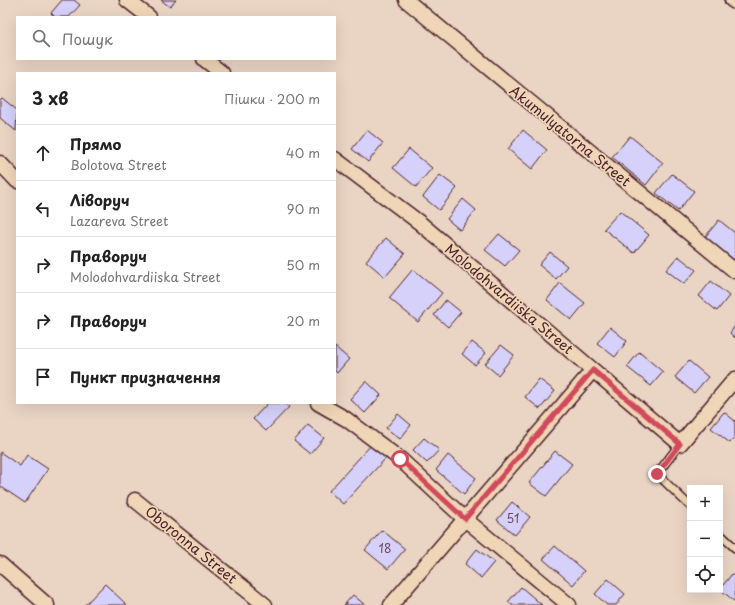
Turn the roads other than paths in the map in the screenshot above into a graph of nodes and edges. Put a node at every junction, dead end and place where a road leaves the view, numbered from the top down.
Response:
1 (128, 0) edge
2 (406, 0) edge
3 (732, 0) edge
4 (735, 2) edge
5 (149, 16) edge
6 (205, 60) edge
7 (221, 72) edge
8 (336, 160) edge
9 (0, 164) edge
10 (16, 180) edge
11 (735, 271) edge
12 (593, 370) junction
13 (735, 379) edge
14 (320, 404) edge
15 (680, 444) junction
16 (135, 500) dead end
17 (687, 503) edge
18 (465, 519) junction
19 (723, 537) edge
20 (735, 548) edge
21 (0, 564) edge
22 (47, 605) edge
23 (265, 605) edge
24 (391, 605) edge
25 (569, 605) edge

1 - 5 street
2 - 11 street, Akumulyatorna Street
3 - 4 street
6 - 7 street
8 - 12 street, Molodohvardiiska Street
9 - 10 street
12 - 15 street, Molodohvardiiska Street
12 - 18 street
13 - 15 street
14 - 18 street
15 - 17 lane
16 - 23 street, Oboronna Street
18 - 24 street
18 - 25 street
19 - 20 lane
21 - 22 street

